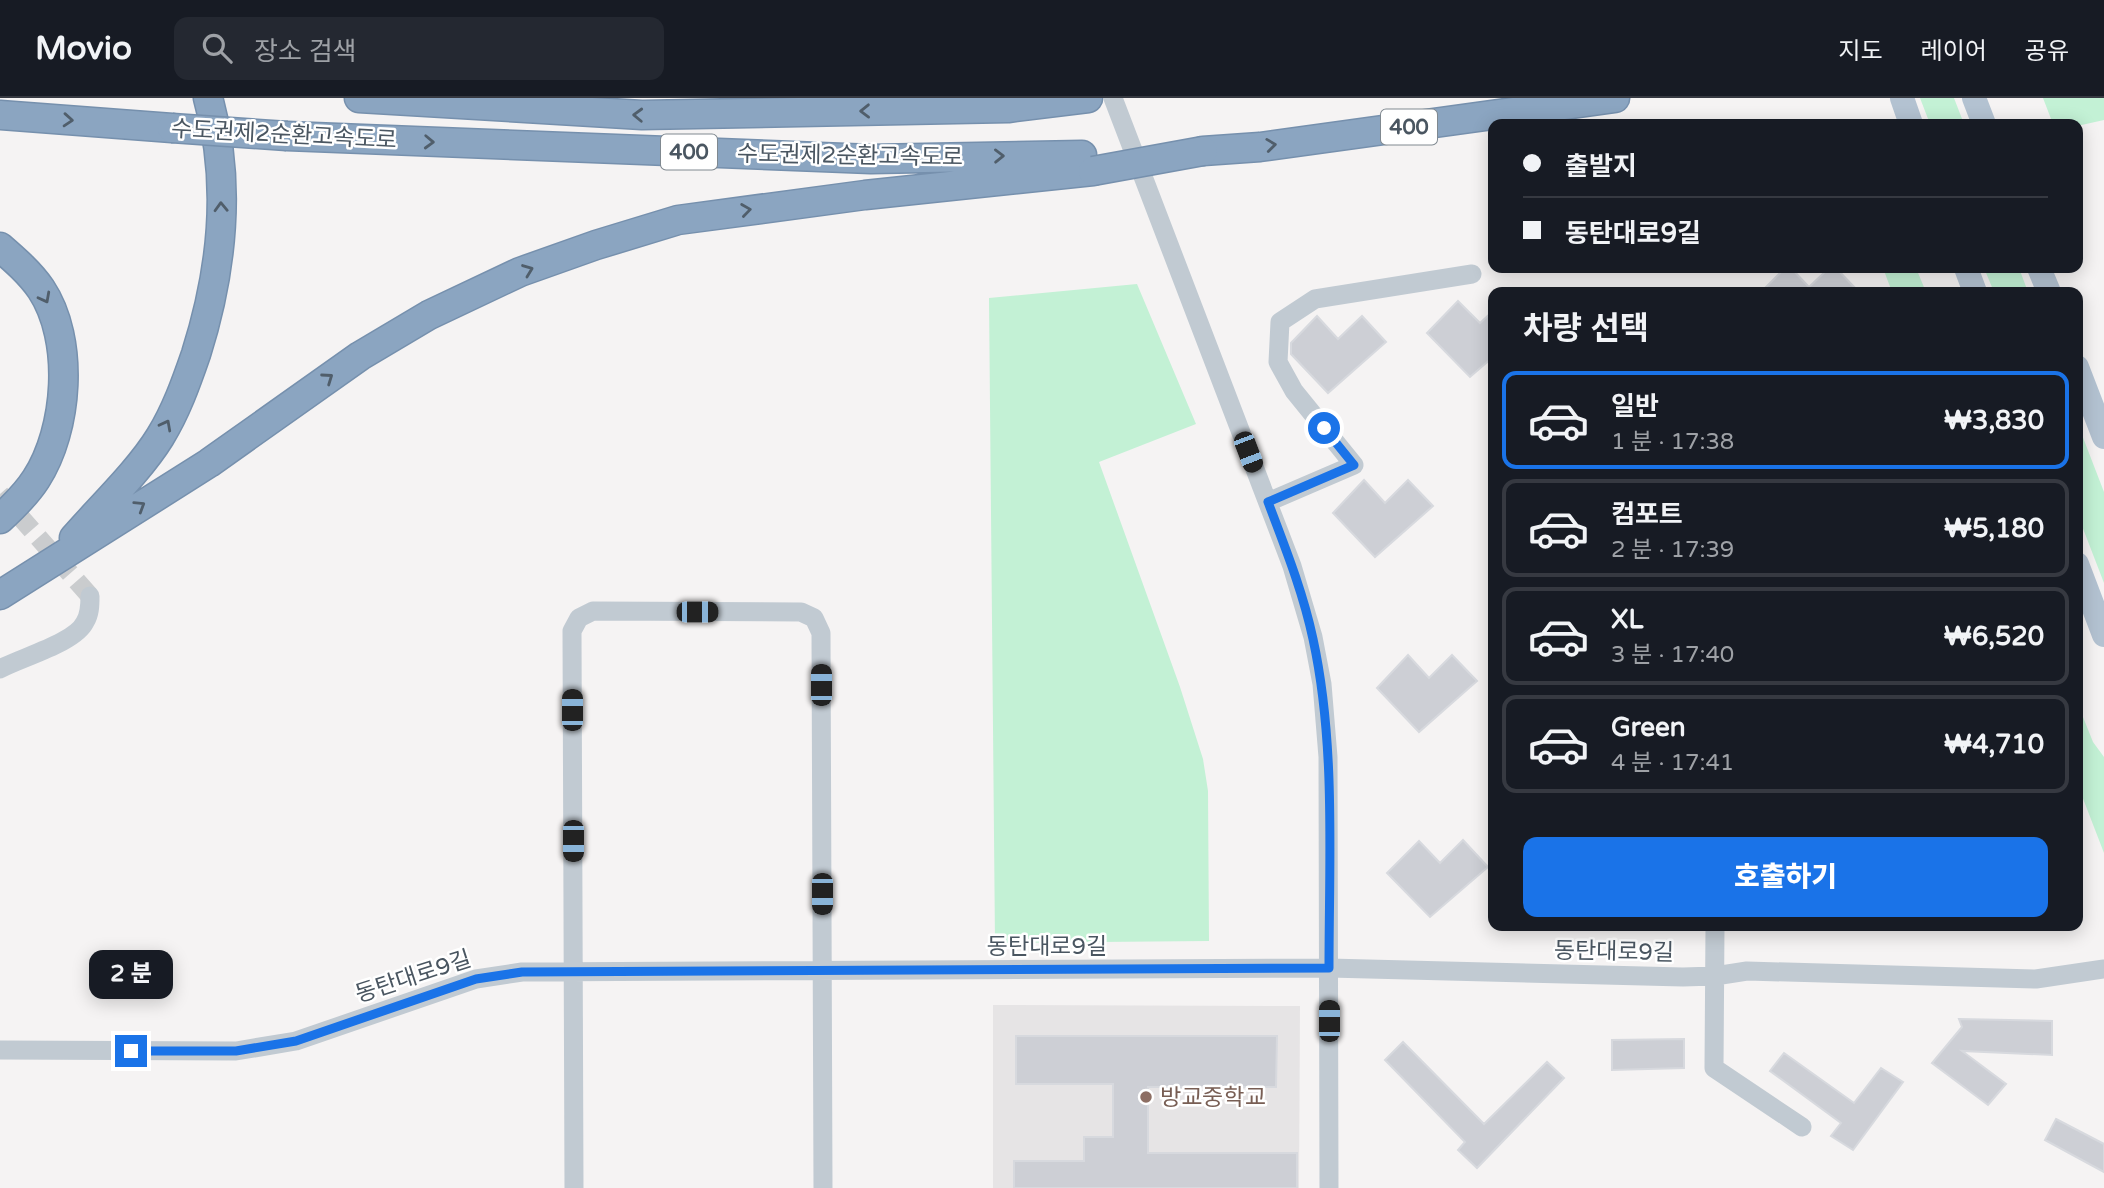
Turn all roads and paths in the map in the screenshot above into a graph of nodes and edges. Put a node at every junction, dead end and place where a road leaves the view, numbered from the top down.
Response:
1 (208, 98) edge
2 (359, 98) edge
3 (1113, 98) edge
4 (1615, 98) edge
5 (1902, 98) edge
6 (1974, 98) edge
7 (1084, 99) edge
8 (0, 115) edge
9 (1910, 119) edge
10 (1982, 119) edge
11 (1092, 163) junction
12 (0, 247) edge
13 (1472, 274) dead end
14 (2083, 383) edge
15 (2104, 437) edge
16 (1268, 502) junction
17 (0, 519) edge
18 (2083, 580) edge
19 (0, 595) edge
20 (90, 596) dead end
21 (2104, 635) edge
22 (0, 669) edge
23 (1715, 931) edge
24 (1329, 968) junction
25 (2104, 969) edge
26 (573, 972) junction
27 (822, 972) junction
28 (1715, 976) junction
29 (0, 1050) edge
30 (1802, 1126) dead end
31 (574, 1188) edge
32 (823, 1188) edge
33 (1329, 1188) edge

19 -> 1 highway
7 -> 2 highway, 수도권제2순환고속도로 / 400
3 - 16 street
11 -> 4 highway, 400, bridge
5 - 9 main road
6 - 10 main road
8 -> 11 highway, 수도권제2순환고속도로 / 400, bridge
19 -> 11 highway
12 -> 17 highway
13 - 16 street
14 - 15 main road
16 - 24 street
18 - 21 main road
20 - 22 street
23 - 28 street
24 - 27 street, 동탄대로9길
24 - 28 street, 동탄대로9길
24 - 33 street
25 - 28 street, 동탄대로9길
26 - 27 street, 동탄대로9길
26 - 27 street
26 - 29 street, 동탄대로9길
26 - 31 street
27 - 32 street
28 - 30 street

